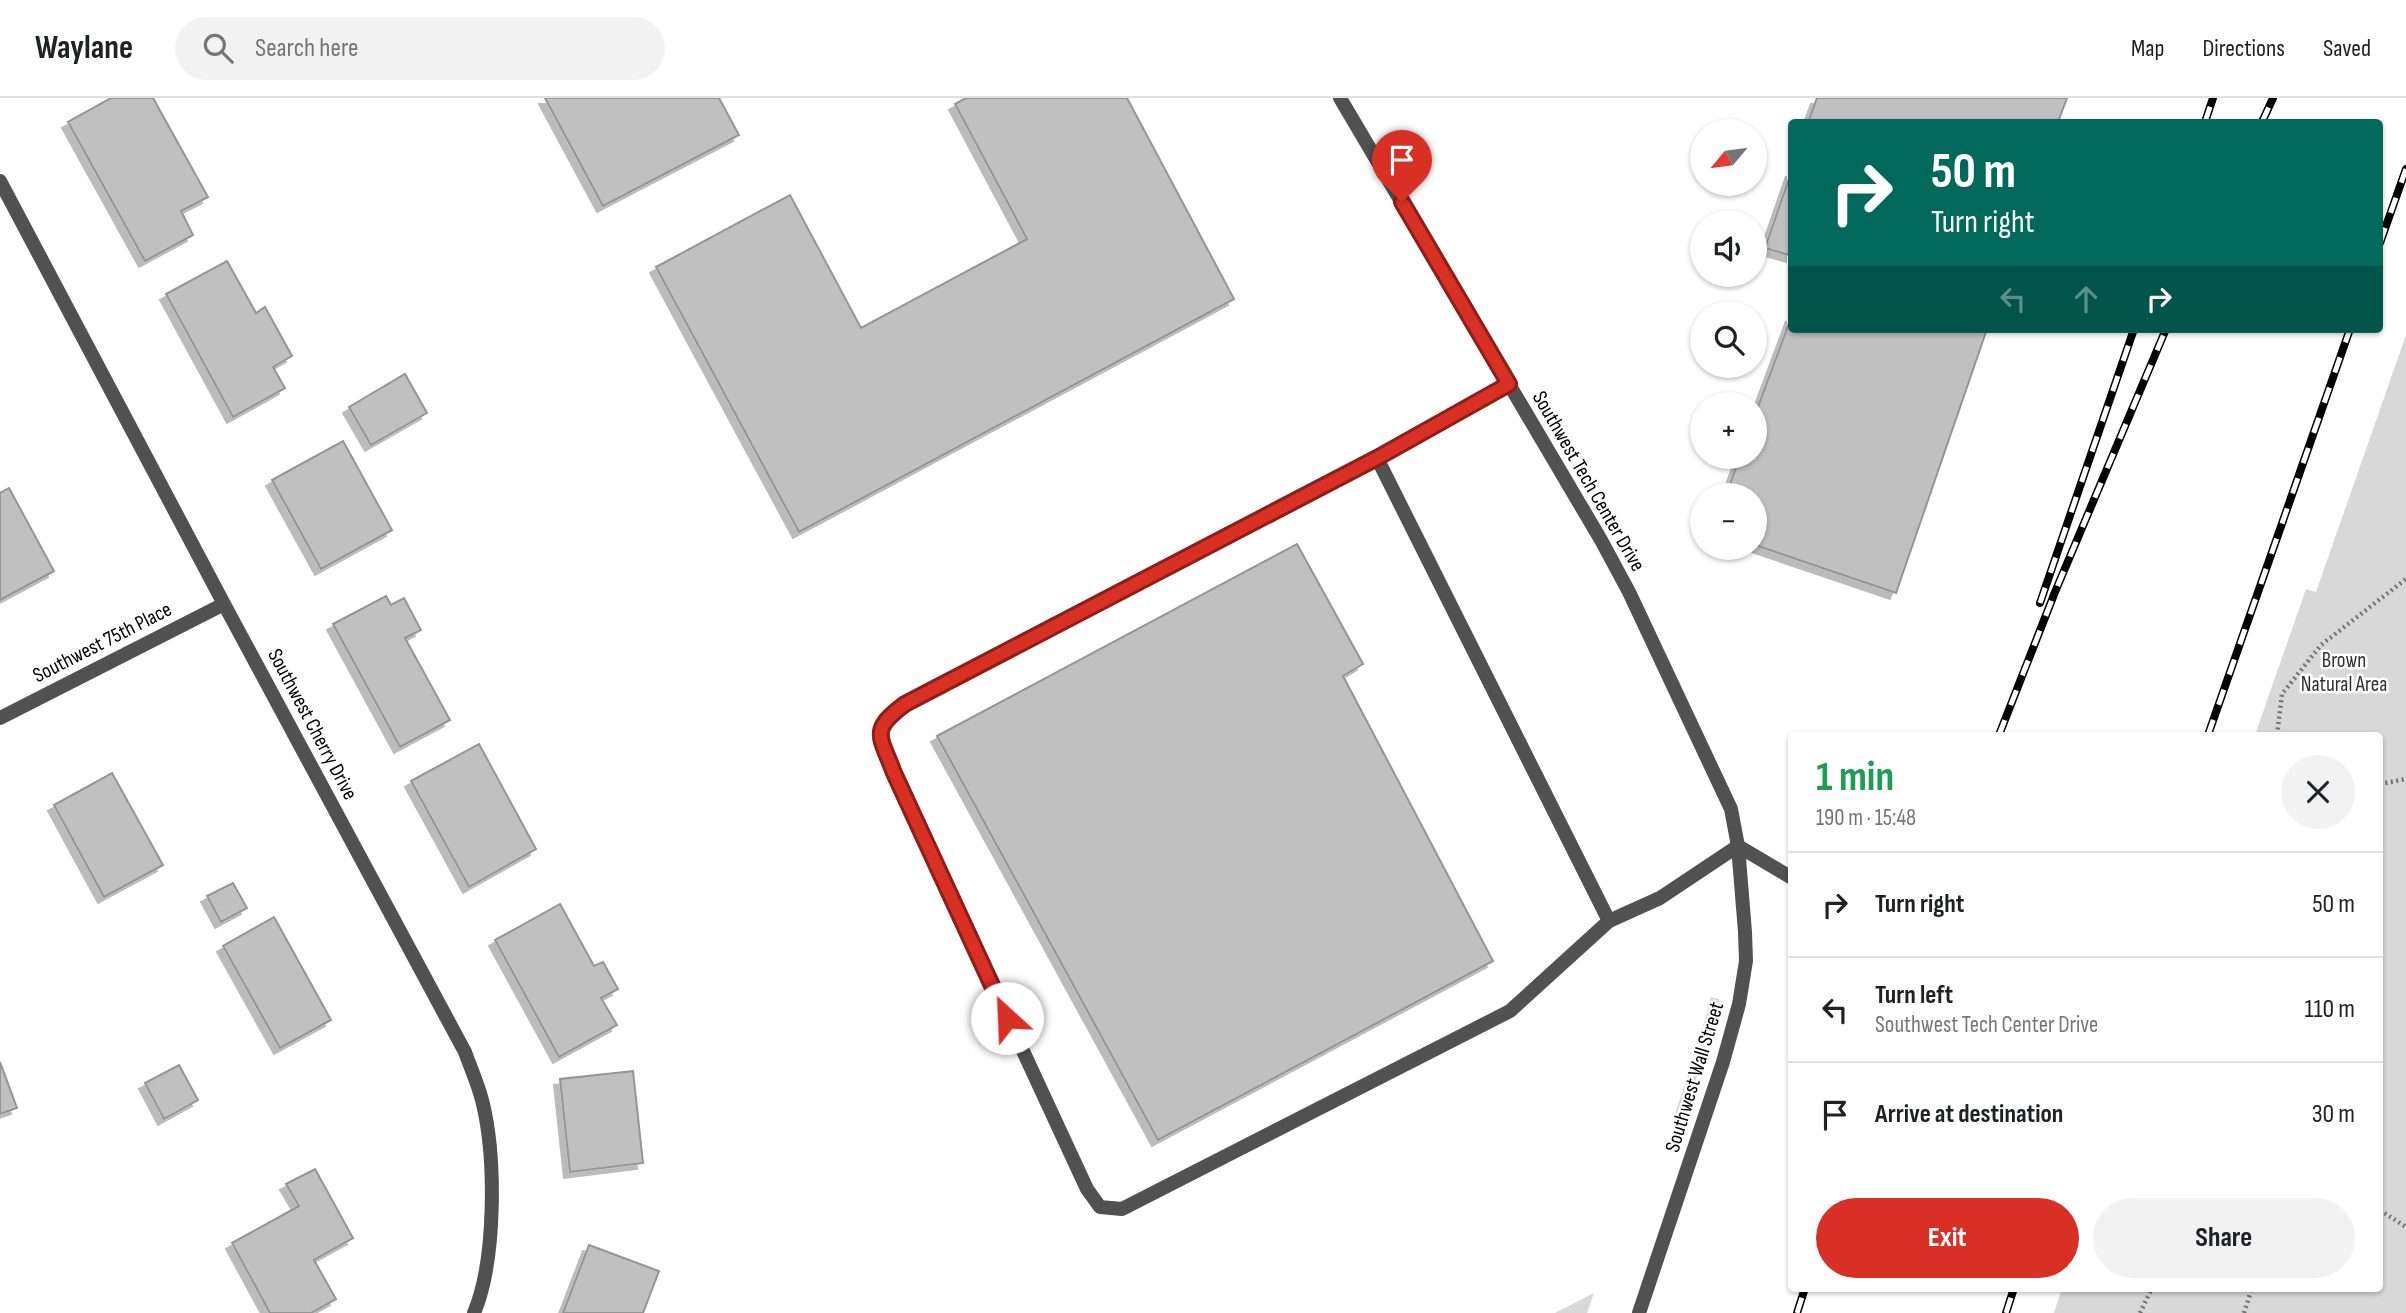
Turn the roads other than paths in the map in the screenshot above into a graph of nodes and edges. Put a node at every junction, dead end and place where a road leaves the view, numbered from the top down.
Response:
1 (1340, 98) edge
2 (0, 181) edge
3 (1509, 384) junction
4 (1377, 458) junction
5 (224, 604) junction
6 (0, 718) edge
7 (1738, 846) junction
8 (1788, 876) edge
9 (1609, 921) junction
10 (474, 1313) edge
11 (1639, 1313) edge

1 - 3 street, Southwest Tech Center Drive
2 - 5 street, Southwest Cherry Drive
3 - 4 street
3 - 7 street, Southwest Tech Center Drive
4 - 9 street
4 - 9 street
5 - 6 street, Southwest 75th Place
5 - 10 street, Southwest Cherry Drive
7 - 8 street
7 - 9 street
7 - 11 street, Southwest Wall Street

